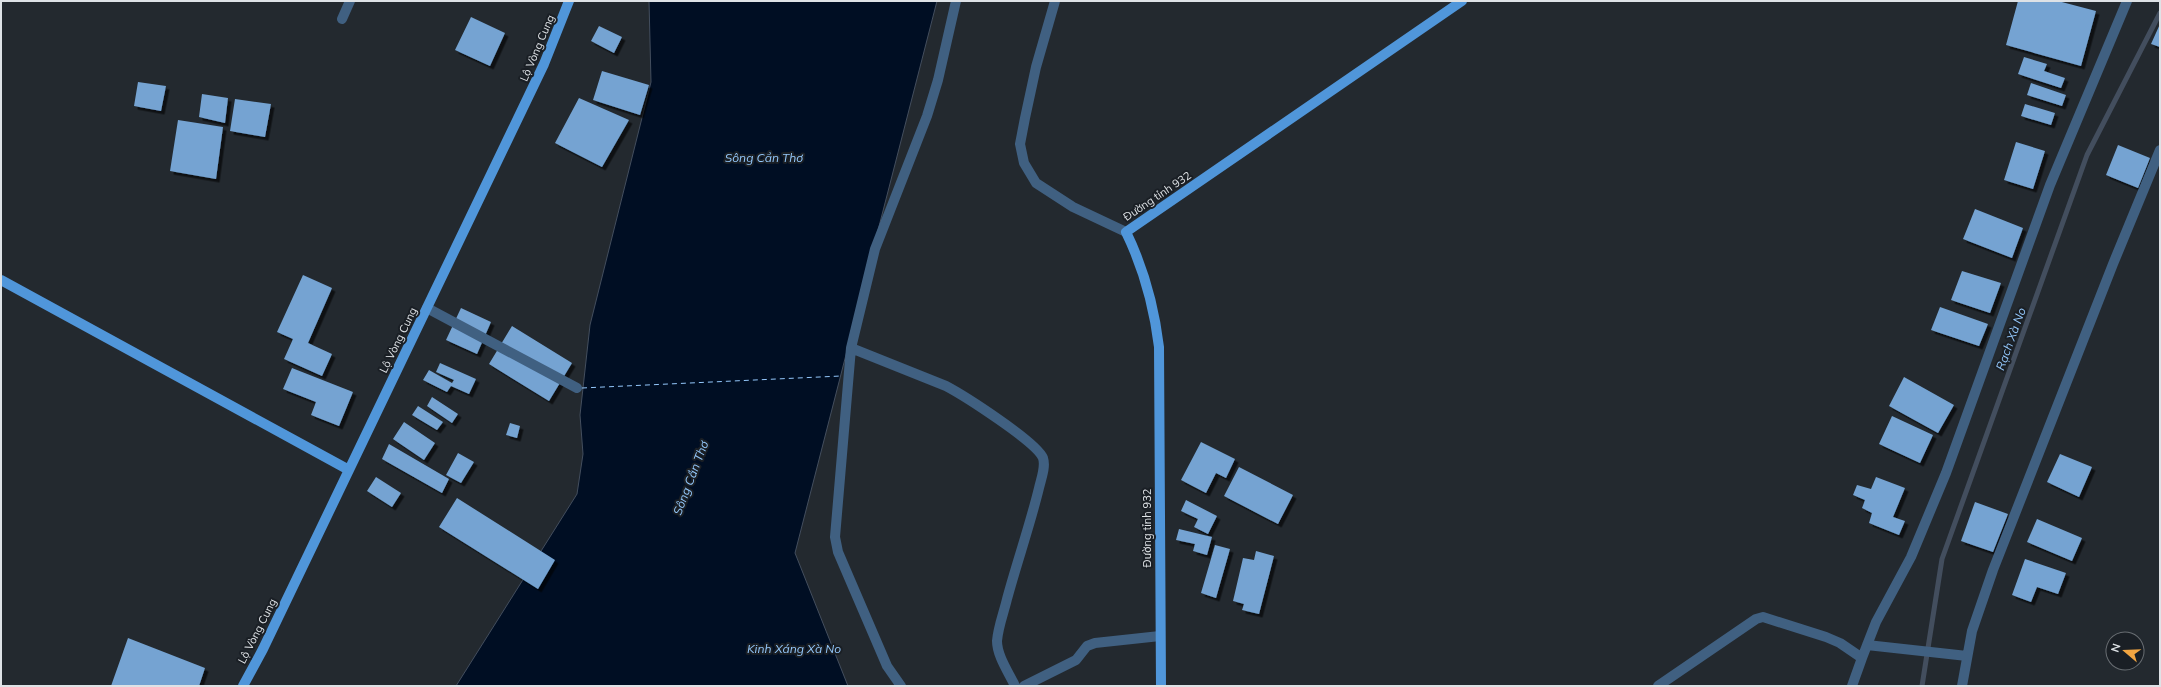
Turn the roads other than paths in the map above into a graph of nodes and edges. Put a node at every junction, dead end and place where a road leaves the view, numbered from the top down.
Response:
1 (350, 1) edge
2 (569, 1) edge
3 (956, 1) edge
4 (1055, 1) edge
5 (1462, 1) edge
6 (2127, 1) edge
7 (342, 19) dead end
8 (2160, 150) edge
9 (1126, 232) junction
10 (1, 280) edge
11 (427, 308) junction
12 (851, 348) junction
13 (578, 388) dead end
14 (349, 470) junction
15 (1160, 636) junction
16 (1867, 645) junction
17 (1966, 656) junction
18 (1862, 658) junction
19 (242, 686) edge
20 (901, 686) edge
21 (1015, 686) edge
22 (1024, 686) edge
23 (1161, 686) edge
24 (1658, 686) edge
25 (1852, 686) edge
26 (1962, 686) edge

1 - 7 street
2 - 11 main road, Lộ Vòng Cung
3 - 12 street
4 - 9 street
5 - 9 main road, Đường tỉnh 932
6 - 16 street
8 - 17 street
9 - 15 main road, Đường tỉnh 932
10 - 14 main road
11 - 13 street
11 - 14 main road, Lộ Vòng Cung
12 - 20 street
12 - 21 street
14 - 19 main road, Lộ Vòng Cung
15 - 22 street
15 - 23 main road, Đường tỉnh 932
16 - 17 street
16 - 18 street
17 - 26 street
18 - 24 street
18 - 25 street

